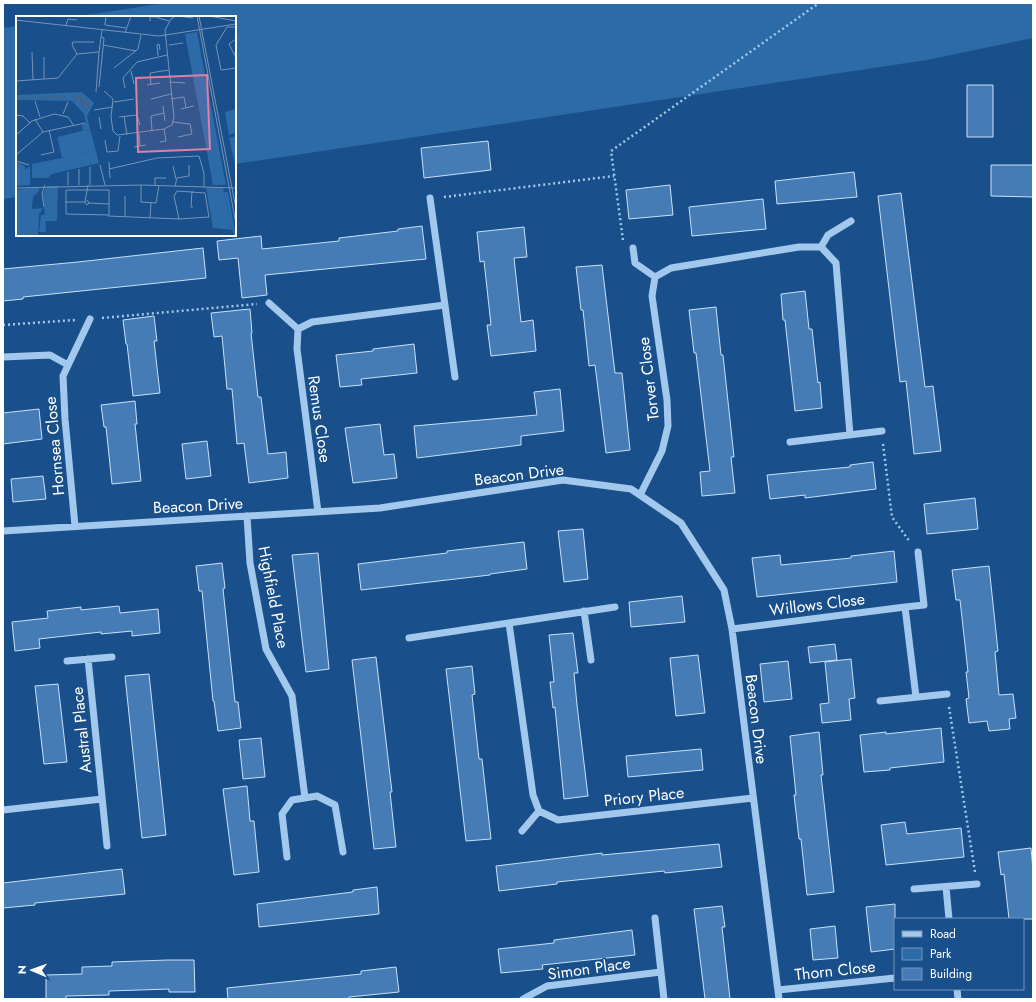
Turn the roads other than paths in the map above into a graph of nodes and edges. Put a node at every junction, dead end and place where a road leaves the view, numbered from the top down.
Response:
1 (430, 198) road end
2 (851, 221) dead end
3 (821, 247) junction
4 (633, 248) road end
5 (655, 277) junction
6 (269, 303) road end
7 (445, 305) junction
8 (90, 319) road end
9 (298, 329) junction
10 (3, 358) edge
11 (68, 365) junction
12 (455, 377) dead end
13 (882, 432) road end
14 (850, 435) junction
15 (790, 442) dead end
16 (640, 495) junction
17 (318, 512) junction
18 (247, 516) junction
19 (75, 526) junction
20 (3, 531) edge
21 (918, 552) road end
22 (615, 607) dead end
23 (905, 607) junction
24 (584, 611) junction
25 (509, 623) junction
26 (732, 629) junction
27 (409, 638) dead end
28 (112, 657) dead end
29 (88, 659) junction
30 (591, 660) dead end
31 (67, 661) dead end
32 (947, 694) road end
33 (916, 697) junction
34 (880, 701) dead end
35 (305, 798) junction
36 (753, 798) junction
37 (102, 799) junction
38 (3, 810) edge
39 (539, 811) junction
40 (522, 831) dead end
41 (107, 846) dead end
42 (343, 852) dead end
43 (287, 857) dead end
44 (977, 884) road end
45 (946, 886) junction
46 (914, 889) dead end
47 (655, 918) dead end
48 (949, 918) edge
49 (662, 972) junction
50 (894, 978) edge
51 (778, 990) junction
52 (523, 999) edge
53 (664, 999) edge
54 (779, 999) edge

1 - 7 street
2 - 3 street
3 - 5 street
3 - 14 street
4 - 5 street
5 - 16 street, Torver Close
6 - 9 street
7 - 9 street
7 - 12 street
8 - 11 street, Hornsea Close
9 - 17 street, Remus Close
10 - 11 street
11 - 19 street, Hornsea Close
13 - 14 street
14 - 15 street
16 - 17 street, Beacon Drive
16 - 26 street, Beacon Drive
17 - 18 street, Beacon Drive
18 - 19 street, Beacon Drive
18 - 35 street, Highfield Place
19 - 20 street, Beacon Drive
21 - 23 street, Willows Close
22 - 24 street
23 - 26 street, Willows Close
23 - 33 street
24 - 25 street
24 - 30 street
25 - 27 street
25 - 39 street
26 - 36 street, Beacon Drive
28 - 29 street
29 - 31 street
29 - 37 street, Austral Place
32 - 33 street
33 - 34 street
35 - 42 street
35 - 43 street
36 - 39 street, Priory Place
36 - 51 street, Beacon Drive
37 - 38 street
37 - 41 street, Austral Place
39 - 40 street
44 - 45 street
45 - 46 street
45 - 48 street
47 - 49 street
49 - 52 street, Simon Place
49 - 53 street
50 - 51 street, Thorn Close
51 - 54 street, Beacon Drive

